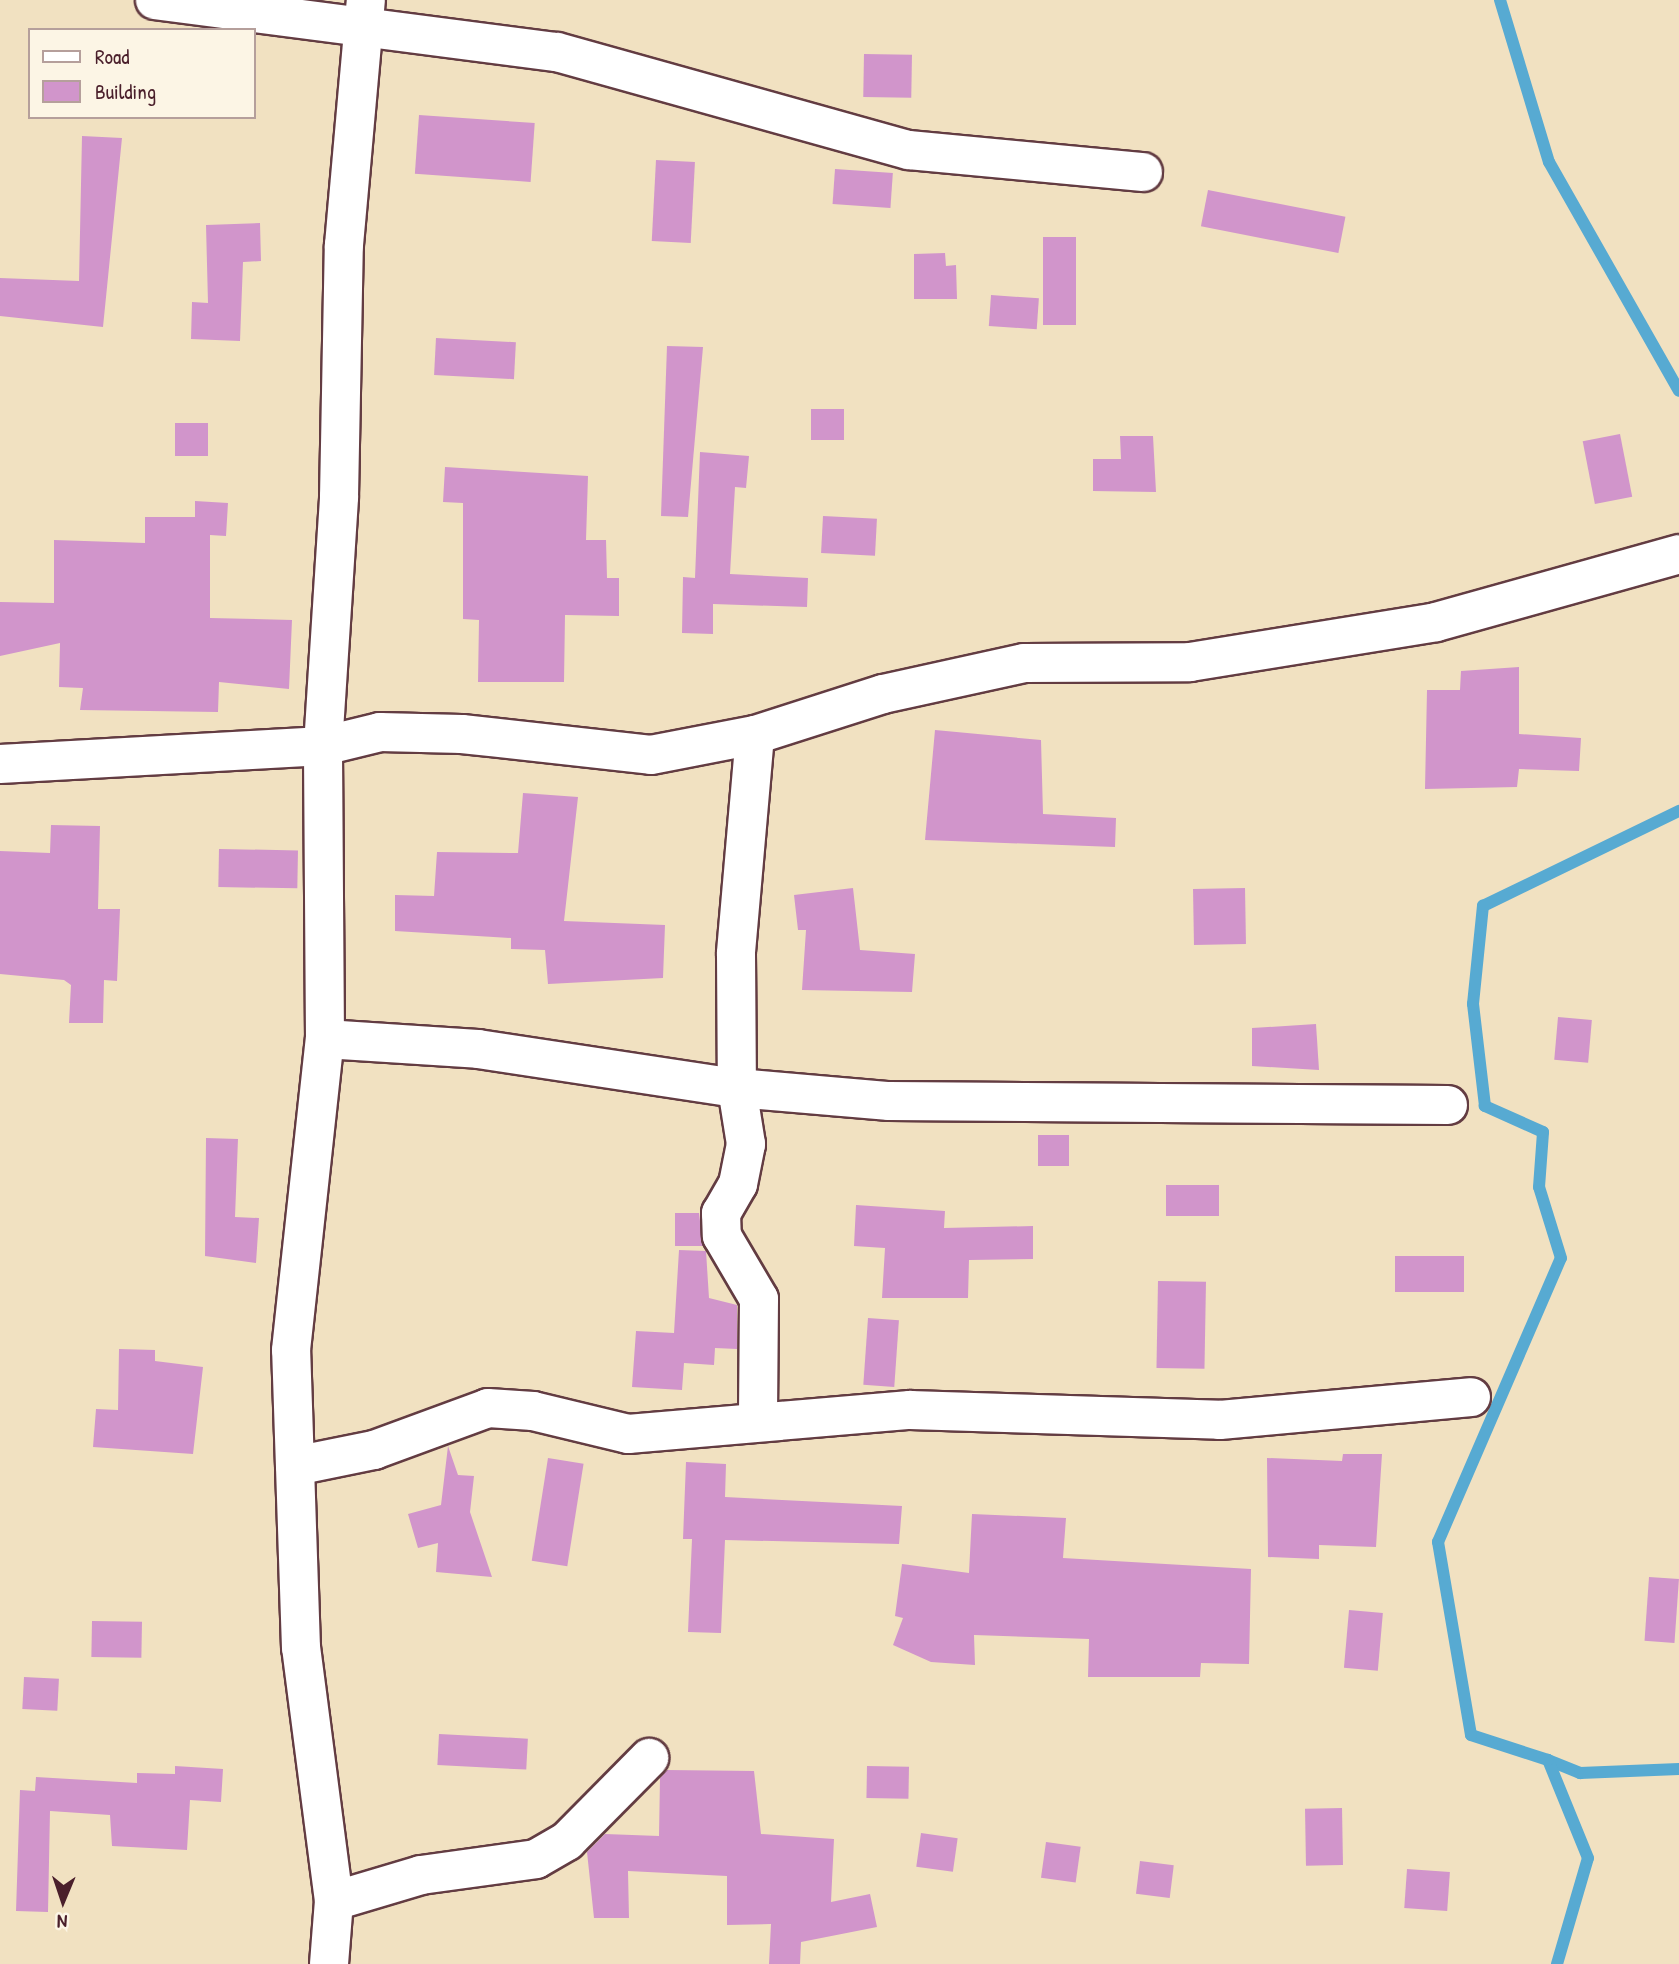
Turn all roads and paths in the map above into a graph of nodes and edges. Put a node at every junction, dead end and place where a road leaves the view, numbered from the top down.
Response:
1 (155, 0) edge
2 (366, 14) edge
3 (1143, 172) dead end
4 (1679, 554) edge
5 (755, 735) junction
6 (323, 746) junction
7 (0, 764) edge
8 (325, 1039) junction
9 (737, 1088) junction
10 (1448, 1105) dead end
11 (1471, 1397) dead end
12 (758, 1419) junction
13 (295, 1466) junction
14 (649, 1758) dead end
15 (334, 1901) junction
16 (329, 1964) edge

1 - 2 street
2 - 3 street
2 - 6 street
4 - 5 street
5 - 6 street
5 - 9 street
6 - 7 street
6 - 8 street
8 - 9 street
8 - 13 street
9 - 10 street
9 - 12 street
11 - 12 street
12 - 13 street
13 - 15 street
14 - 15 street
15 - 16 street

